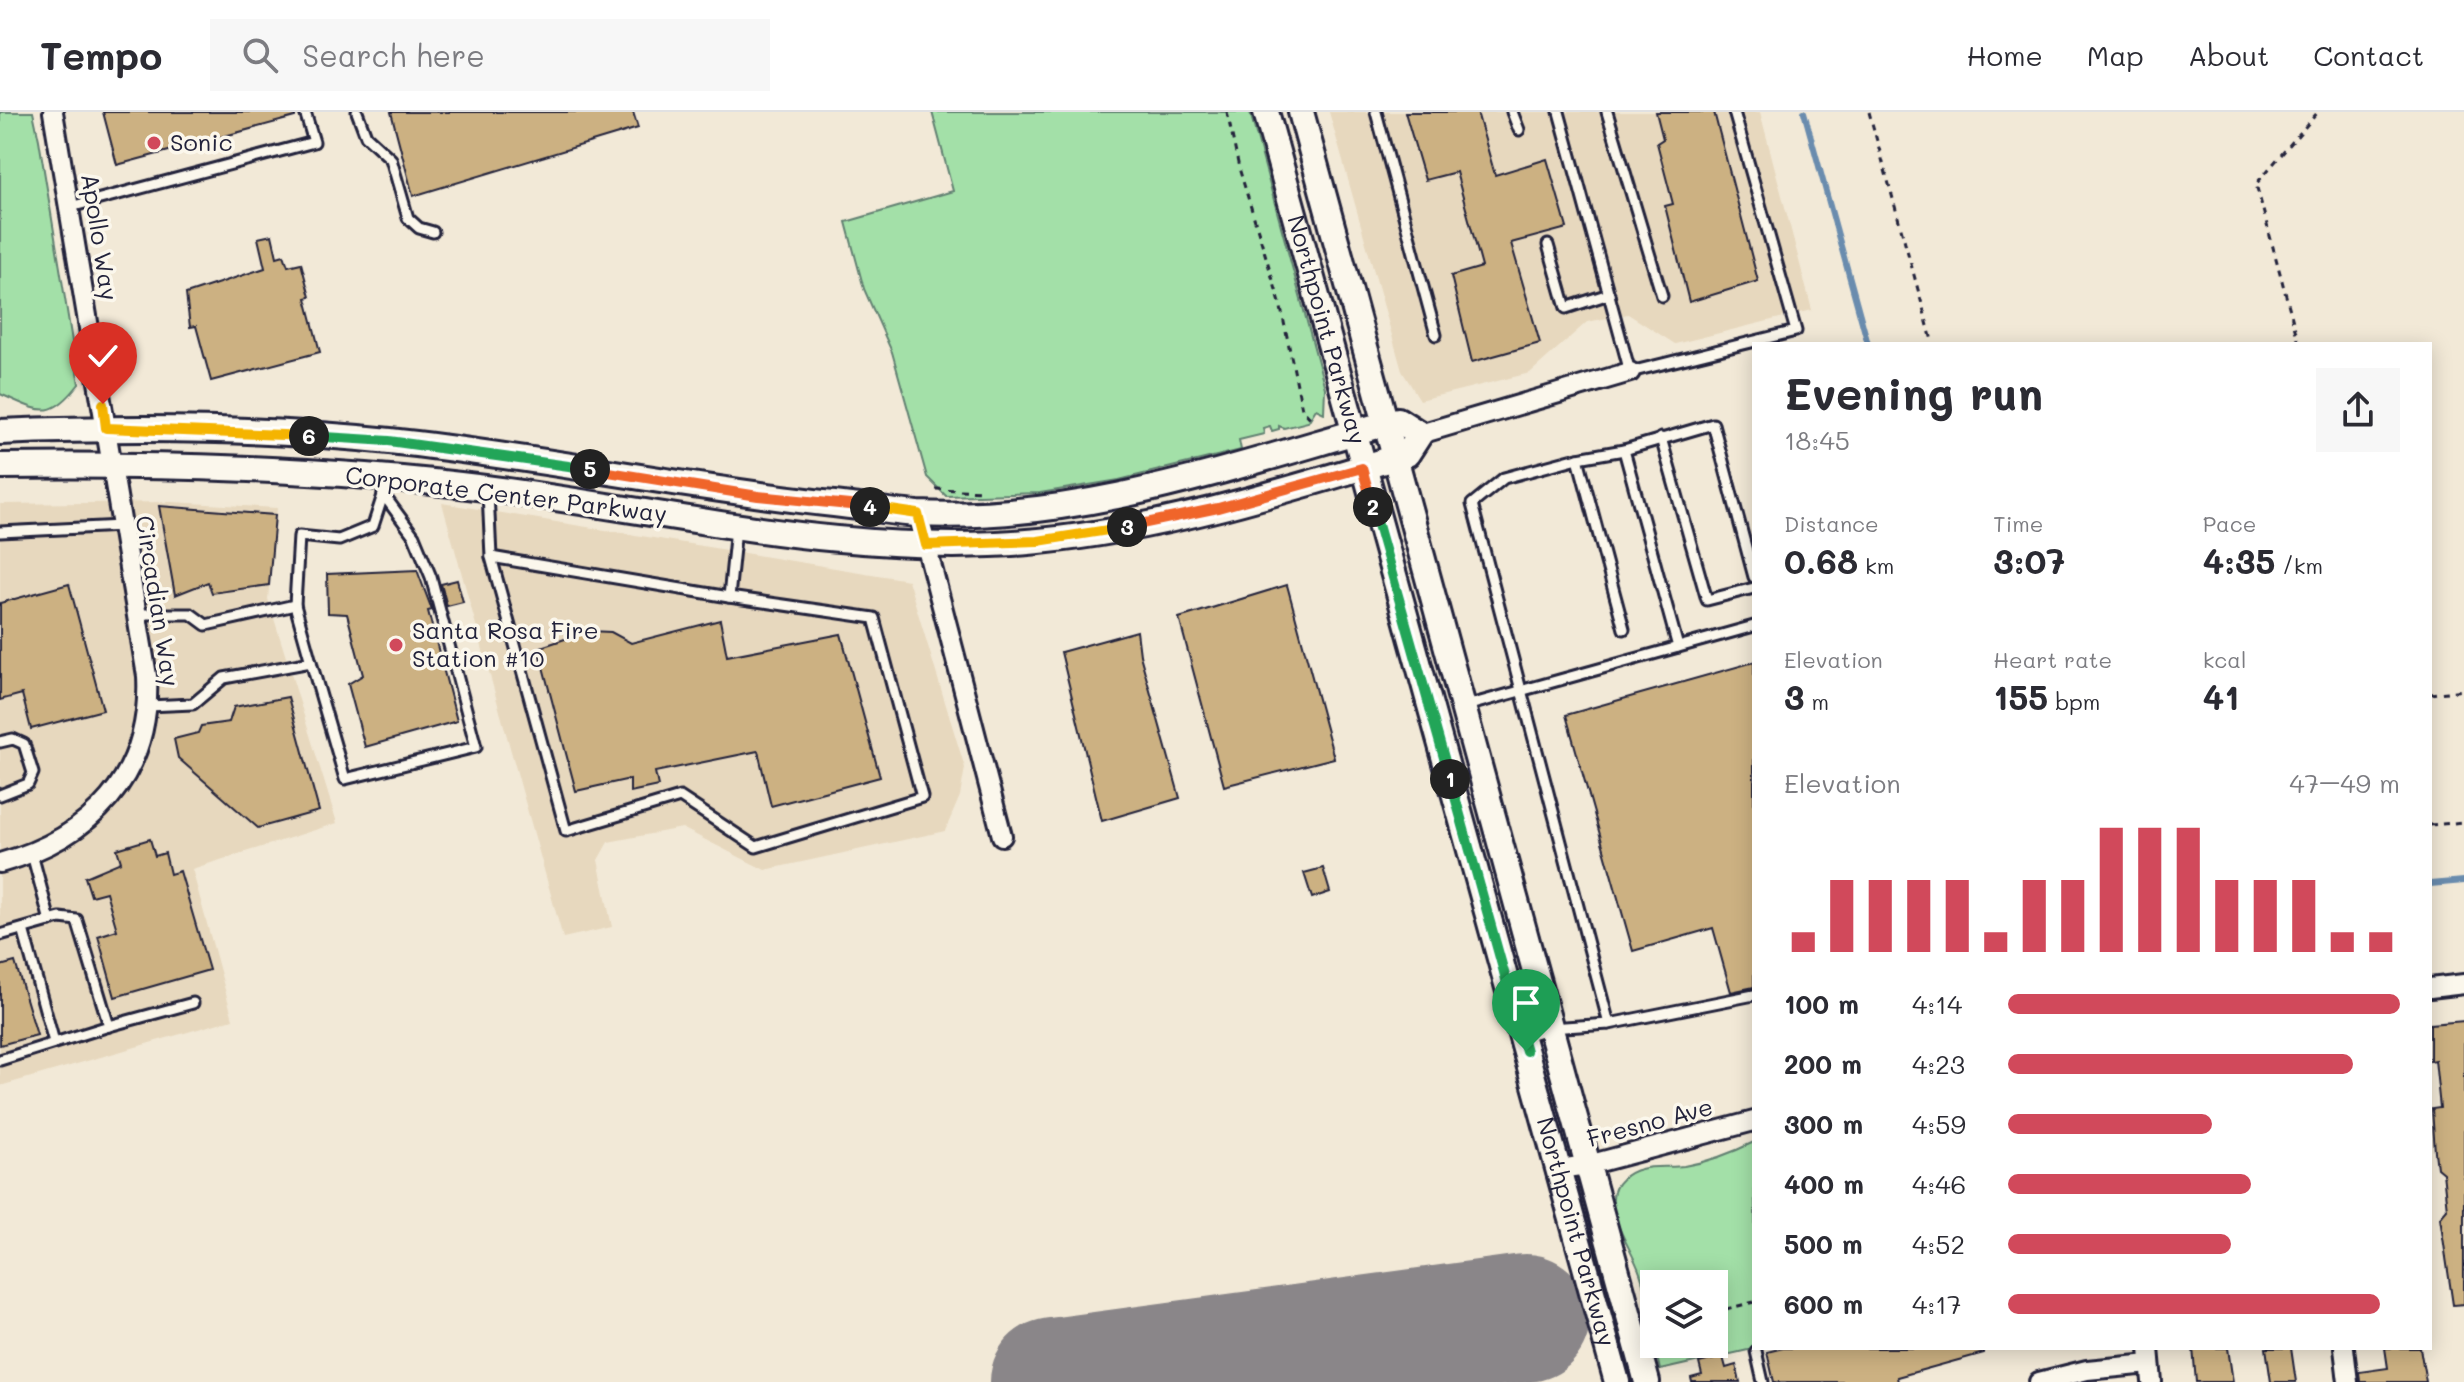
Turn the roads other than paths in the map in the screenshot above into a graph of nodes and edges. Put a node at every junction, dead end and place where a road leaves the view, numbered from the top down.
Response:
1 (53, 112) edge
2 (305, 112) edge
3 (357, 112) edge
4 (1266, 112) edge
5 (1301, 112) edge
6 (1376, 112) edge
7 (1512, 112) edge
8 (1559, 112) edge
9 (1607, 112) edge
10 (1734, 112) edge
11 (1519, 130) dead end
12 (70, 207) junction
13 (433, 232) dead end
14 (1548, 245) dead end
15 (1609, 294) junction
16 (1662, 296) dead end
17 (1436, 335) dead end
18 (1630, 372) junction
19 (1385, 423) junction
20 (106, 428) junction
21 (0, 432) edge
22 (1352, 433) junction
23 (1420, 434) junction
24 (1661, 438) junction
25 (1624, 450) junction
26 (1394, 458) junction
27 (1578, 458) junction
28 (112, 465) junction
29 (0, 466) edge
30 (1362, 468) junction
31 (385, 486) junction
32 (488, 489) junction
33 (918, 514) junction
34 (122, 526) junction
35 (736, 526) junction
36 (0, 532) edge
37 (926, 545) junction
38 (491, 557) junction
39 (1752, 570) edge
40 (1752, 589) edge
41 (729, 597) junction
42 (295, 605) junction
43 (136, 614) junction
44 (1752, 627) edge
45 (1624, 629) dead end
46 (1678, 647) junction
47 (311, 662) junction
48 (1520, 691) junction
49 (148, 706) junction
50 (1463, 707) junction
51 (0, 742) edge
52 (0, 795) edge
53 (1002, 836) dead end
54 (32, 854) junction
55 (0, 863) edge
56 (50, 921) junction
57 (23, 929) junction
58 (0, 935) edge
59 (2464, 984) edge
60 (2432, 988) edge
61 (1752, 995) edge
62 (193, 1003) dead end
63 (1609, 1024) junction
64 (109, 1026) junction
65 (1550, 1028) junction
66 (1522, 1037) junction
67 (54, 1042) junction
68 (0, 1060) edge
69 (1752, 1122) edge
70 (1588, 1165) junction
71 (1558, 1169) junction
72 (2344, 1350) edge
73 (1756, 1351) dead end
74 (2151, 1365) edge
75 (1617, 1382) edge
76 (1647, 1382) edge
77 (1763, 1382) edge
78 (2039, 1382) edge
79 (2348, 1382) edge

1 - 12 street, Apollo Way
2 - 12 lane
3 - 13 lane
4 - 22 street, Northpoint Parkway
5 - 19 street, Northpoint Parkway
6 - 17 lane
7 - 11 lane
8 - 15 lane
9 - 16 lane
10 - 18 lane
12 - 20 street, Apollo Way
14 - 15 lane
15 - 18 lane
18 - 23 street
19 - 22 street, Corporate Center Parkway
19 - 23 street
19 - 26 street, Northpoint Parkway
20 - 21 street, Corporate Center Parkway
20 - 28 street, Apollo Way
20 - 33 street, Corporate Center Parkway
22 - 30 street, Northpoint Parkway
22 - 33 street, Corporate Center Parkway
23 - 26 street, Corporate Center Parkway
24 - 25 lane
24 - 39 lane
24 - 40 lane
25 - 27 lane
25 - 46 lane
26 - 30 street, Corporate Center Parkway
26 - 50 street, Northpoint Parkway
27 - 45 lane
27 - 48 lane
28 - 29 street, Corporate Center Parkway
28 - 31 street, Corporate Center Parkway
28 - 34 street, Circadian Way
30 - 37 street, Corporate Center Parkway
30 - 66 street, Northpoint Parkway
31 - 32 street, Corporate Center Parkway
31 - 42 lane
31 - 47 lane
32 - 35 street, Corporate Center Parkway
32 - 38 lane
33 - 37 street
34 - 36 lane
34 - 43 street, Circadian Way
35 - 37 street, Corporate Center Parkway
35 - 41 lane
37 - 53 street
38 - 41 lane
38 - 41 lane
42 - 43 lane
42 - 47 lane
43 - 49 street, Circadian Way
44 - 46 lane
46 - 48 lane
47 - 49 lane
48 - 50 lane
48 - 63 lane
49 - 54 street, Circadian Way
50 - 65 street, Northpoint Parkway
51 - 52 lane
54 - 55 street, Circadian Way
54 - 56 lane
56 - 57 lane
56 - 64 lane
57 - 58 lane
57 - 67 lane
59 - 60 street
61 - 63 lane
62 - 64 lane
63 - 65 lane
64 - 67 lane
65 - 66 lane
65 - 70 street, Northpoint Parkway
66 - 71 street, Northpoint Parkway
67 - 68 lane
69 - 70 street, Fresno Ave
70 - 71 street, Fresno Ave
70 - 76 street, Northpoint Parkway
71 - 75 street, Northpoint Parkway
72 - 79 street
73 - 77 lane
74 - 78 street

